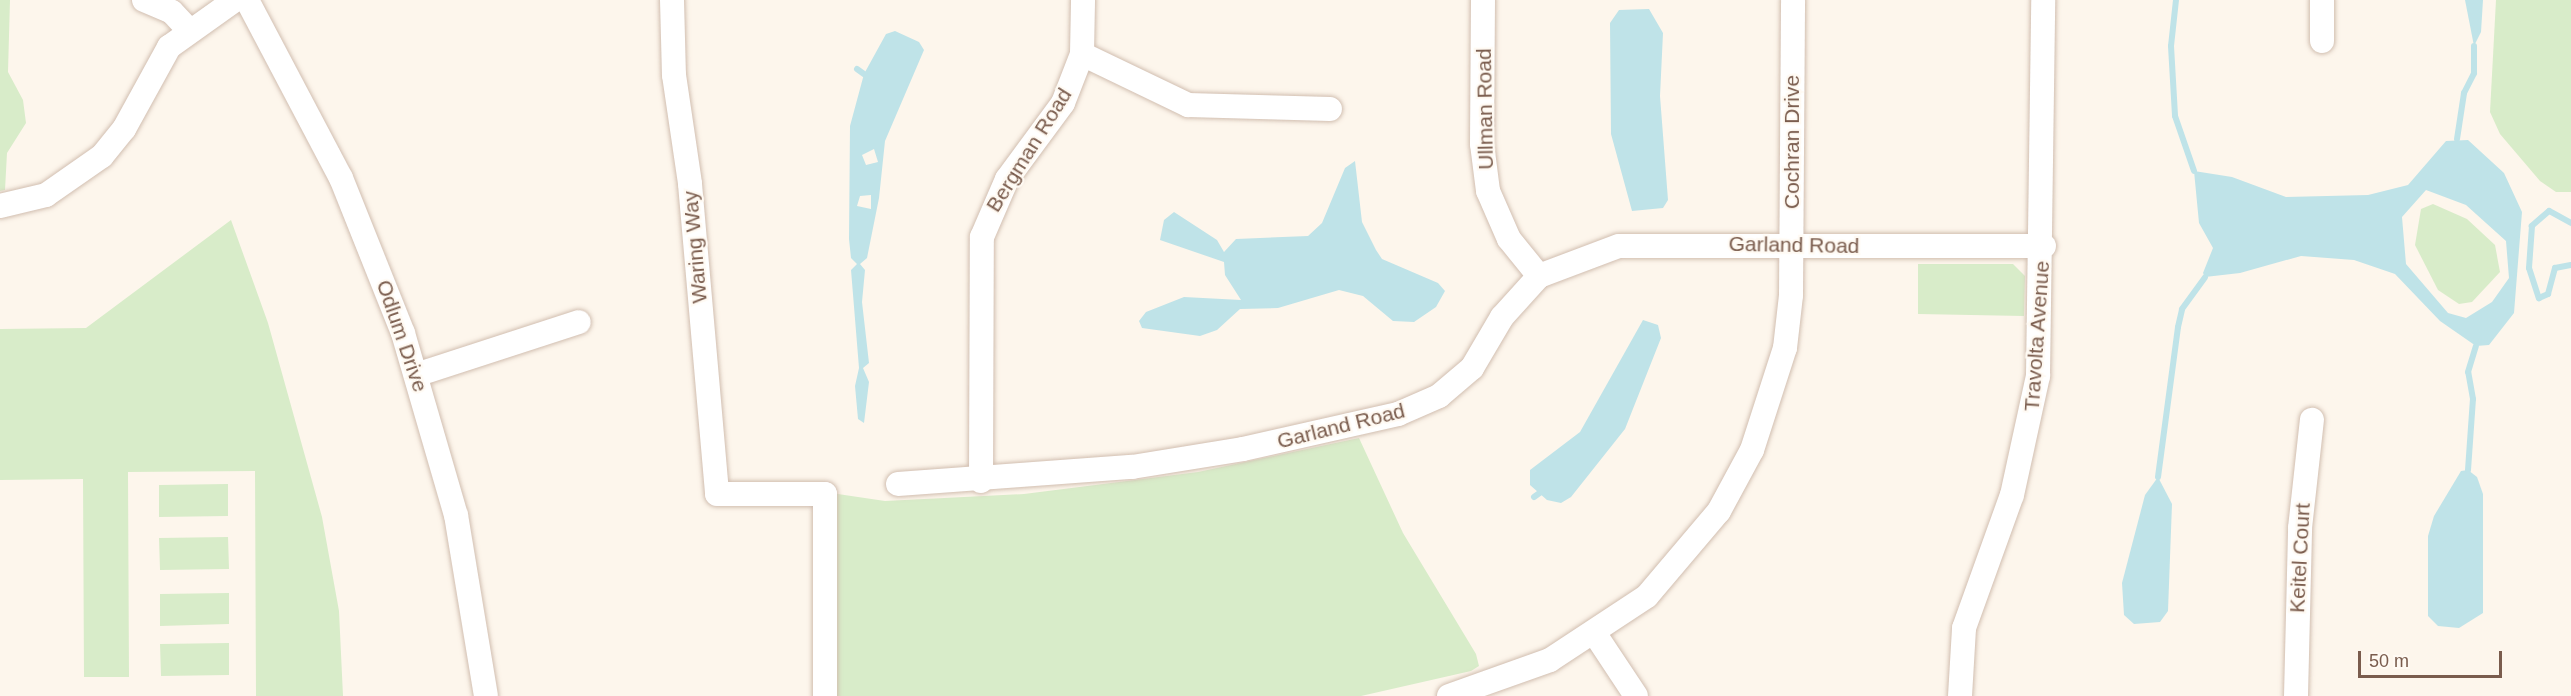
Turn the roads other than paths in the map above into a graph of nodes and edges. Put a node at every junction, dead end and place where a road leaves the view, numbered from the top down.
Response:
1 (144, 0) edge
2 (235, 0) edge
3 (247, 0) edge
4 (672, 0) edge
5 (1083, 0) edge
6 (1483, 0) edge
7 (1793, 0) edge
8 (2043, 0) edge
9 (2322, 0) edge
10 (189, 30) junction
11 (2322, 40) dead end
12 (1082, 54) junction
13 (1330, 110) dead end
14 (0, 206) edge
15 (1792, 246) junction
16 (2044, 246) junction
17 (1539, 276) junction
18 (579, 322) dead end
19 (416, 375) junction
20 (2312, 420) dead end
21 (981, 480) junction
22 (898, 484) dead end
23 (1595, 634) junction
24 (486, 696) edge
25 (825, 696) edge
26 (1449, 696) edge
27 (1636, 696) edge
28 (1960, 696) edge
29 (2296, 696) edge

1 - 10 street
2 - 10 street
3 - 19 street, Odlum Drive
4 - 25 street, Waring Way
5 - 12 street, Bergman Road
6 - 17 street, Ullman Road
7 - 15 street, Cochran Drive
8 - 16 street, Travolta Avenue
9 - 11 street
10 - 14 street
12 - 13 street
12 - 21 street, Bergman Road
15 - 16 street, Garland Road
15 - 17 street, Garland Road
15 - 23 street, Cochran Drive
16 - 28 street, Travolta Avenue
17 - 21 street, Garland Road
18 - 19 street
19 - 24 street, Odlum Drive
20 - 29 street, Keitel Court
21 - 22 street, Garland Road
23 - 26 street, Cochran Drive
23 - 27 street

